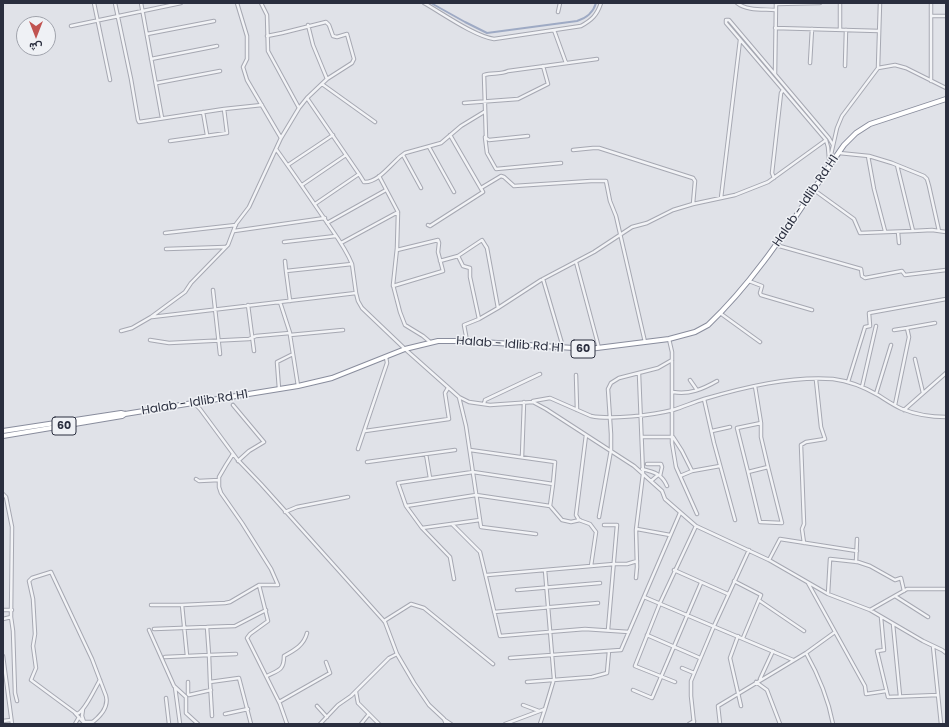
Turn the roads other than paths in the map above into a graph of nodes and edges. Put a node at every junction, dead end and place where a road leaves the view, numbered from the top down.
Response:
1 (94, 3) edge
2 (115, 3) edge
3 (141, 3) edge
4 (181, 3) edge
5 (237, 3) edge
6 (260, 3) edge
7 (424, 3) edge
8 (560, 3) edge
9 (602, 3) edge
10 (737, 3) edge
11 (799, 3) edge
12 (820, 3) edge
13 (840, 3) edge
14 (880, 3) edge
15 (931, 3) edge
16 (776, 4) edge
17 (775, 10) junction
18 (143, 11) junction
19 (558, 12) dead end
20 (118, 16) junction
21 (931, 16) junction
22 (946, 16) edge
23 (97, 20) junction
24 (214, 21) dead end
25 (70, 26) dead end
26 (308, 26) junction
27 (775, 28) junction
28 (812, 29) junction
29 (840, 29) junction
30 (554, 30) junction
31 (846, 30) junction
32 (879, 31) junction
33 (147, 34) junction
34 (267, 36) junction
35 (740, 40) junction
36 (216, 46) dead end
37 (152, 59) junction
38 (597, 59) dead end
39 (566, 63) junction
40 (810, 63) dead end
41 (543, 66) junction
42 (845, 66) dead end
43 (878, 68) junction
44 (220, 71) dead end
45 (775, 76) junction
46 (327, 79) junction
47 (110, 80) dead end
48 (775, 81) junction
49 (931, 81) junction
50 (156, 83) junction
51 (322, 84) junction
52 (946, 88) edge
53 (783, 90) junction
54 (307, 98) junction
55 (946, 99) edge
56 (484, 102) junction
57 (464, 103) dead end
58 (262, 105) junction
59 (299, 108) junction
60 (224, 109) junction
61 (203, 112) junction
62 (484, 112) junction
63 (162, 118) junction
64 (375, 122) dead end
65 (207, 135) junction
66 (332, 135) junction
67 (450, 135) junction
68 (485, 135) junction
69 (528, 136) dead end
70 (281, 138) junction
71 (826, 140) junction
72 (170, 141) dead end
73 (833, 145) junction
74 (429, 147) junction
75 (276, 149) junction
76 (573, 150) dead end
77 (839, 153) junction
78 (403, 154) junction
79 (346, 155) junction
80 (868, 156) junction
81 (831, 161) junction
82 (561, 164) dead end
83 (288, 165) junction
84 (897, 165) junction
85 (359, 174) junction
86 (379, 176) junction
87 (774, 178) junction
88 (302, 185) junction
89 (421, 188) dead end
90 (481, 188) junction
91 (386, 190) junction
92 (814, 190) junction
93 (454, 192) dead end
94 (721, 198) junction
95 (315, 204) junction
96 (693, 204) junction
97 (398, 212) junction
98 (325, 218) junction
99 (327, 223) junction
100 (236, 224) junction
101 (428, 225) dead end
102 (233, 231) junction
103 (885, 231) junction
104 (913, 231) junction
105 (939, 231) junction
106 (898, 232) junction
107 (946, 232) edge
108 (165, 233) dead end
109 (620, 234) junction
110 (336, 236) junction
111 (284, 242) dead end
112 (341, 243) junction
113 (899, 243) dead end
114 (776, 245) junction
115 (226, 247) junction
116 (166, 249) dead end
117 (397, 250) junction
118 (458, 256) junction
119 (285, 261) dead end
120 (440, 261) junction
121 (576, 262) junction
122 (352, 264) junction
123 (946, 270) edge
124 (286, 271) junction
125 (543, 279) junction
126 (749, 281) junction
127 (393, 286) junction
128 (213, 290) dead end
129 (356, 294) junction
130 (946, 299) edge
131 (290, 301) junction
132 (280, 302) junction
133 (248, 305) junction
134 (498, 308) junction
135 (216, 309) junction
136 (812, 310) dead end
137 (720, 313) junction
138 (151, 317) junction
139 (478, 319) junction
140 (935, 324) dead end
141 (876, 326) dead end
142 (907, 328) junction
143 (343, 330) dead end
144 (894, 330) dead end
145 (121, 331) dead end
146 (290, 334) junction
147 (253, 338) junction
148 (219, 339) junction
149 (669, 339) junction
150 (150, 340) dead end
151 (467, 341) junction
152 (430, 342) junction
153 (760, 342) dead end
154 (646, 343) junction
155 (891, 345) dead end
156 (563, 348) junction
157 (600, 348) junction
158 (405, 349) junction
159 (254, 351) dead end
160 (220, 354) dead end
161 (293, 354) junction
162 (386, 356) junction
163 (915, 359) dead end
164 (672, 360) junction
165 (946, 373) edge
166 (540, 374) dead end
167 (639, 374) junction
168 (576, 375) dead end
169 (690, 380) dead end
170 (816, 380) junction
171 (717, 381) dead end
172 (848, 382) junction
173 (298, 386) junction
174 (755, 386) junction
175 (862, 387) junction
176 (448, 388) junction
177 (279, 389) junction
178 (697, 390) junction
179 (673, 392) junction
180 (923, 393) junction
181 (876, 394) junction
182 (459, 397) junction
183 (704, 399) junction
184 (194, 402) junction
185 (524, 402) junction
186 (533, 402) junction
187 (484, 404) junction
188 (233, 405) dead end
189 (895, 405) junction
190 (578, 410) junction
191 (673, 410) junction
192 (904, 410) junction
193 (125, 414) junction
194 (641, 415) junction
195 (609, 417) junction
196 (946, 417) edge
197 (65, 422) junction
198 (761, 423) junction
199 (730, 427) dead end
200 (51, 428) junction
201 (365, 431) junction
202 (712, 431) junction
203 (3, 432) edge
204 (586, 435) junction
205 (3, 436) edge
206 (642, 437) junction
207 (673, 437) junction
208 (358, 449) dead end
209 (455, 450) dead end
210 (470, 450) junction
211 (610, 450) junction
212 (233, 454) junction
213 (426, 454) junction
214 (522, 457) junction
215 (238, 461) junction
216 (367, 462) dead end
217 (647, 464) dead end
218 (720, 466) junction
219 (768, 467) junction
220 (642, 469) junction
221 (692, 471) junction
222 (473, 472) junction
223 (748, 472) junction
224 (643, 474) junction
225 (659, 475) junction
226 (680, 476) junction
227 (430, 478) junction
228 (196, 479) dead end
229 (219, 480) junction
230 (651, 481) junction
231 (553, 484) junction
232 (667, 486) dead end
233 (3, 494) edge
234 (476, 495) junction
235 (348, 497) dead end
236 (406, 506) junction
237 (550, 506) junction
238 (285, 512) junction
239 (680, 513) junction
240 (697, 514) dead end
241 (599, 517) dead end
242 (480, 520) junction
243 (580, 520) junction
244 (735, 520) dead end
245 (452, 524) junction
246 (604, 525) dead end
247 (696, 526) junction
248 (422, 528) junction
249 (637, 529) junction
250 (536, 534) dead end
251 (670, 535) junction
252 (857, 538) dead end
253 (804, 543) junction
254 (748, 550) junction
255 (857, 551) junction
256 (769, 560) junction
257 (637, 561) junction
258 (856, 562) junction
259 (614, 564) junction
260 (590, 566) junction
261 (545, 570) junction
262 (674, 570) junction
263 (487, 575) junction
264 (636, 578) dead end
265 (454, 579) dead end
266 (734, 581) junction
267 (600, 583) dead end
268 (701, 583) junction
269 (808, 583) junction
270 (259, 585) junction
271 (546, 587) junction
272 (946, 589) edge
273 (517, 590) dead end
274 (904, 591) junction
275 (728, 594) junction
276 (828, 594) junction
277 (895, 596) junction
278 (644, 597) junction
279 (760, 601) junction
280 (598, 603) dead end
281 (660, 603) junction
282 (151, 605) dead end
283 (182, 605) junction
284 (548, 608) junction
285 (3, 609) edge
286 (12, 610) junction
287 (266, 610) junction
288 (870, 610) junction
289 (494, 612) junction
290 (687, 614) junction
291 (11, 617) junction
292 (881, 617) junction
293 (928, 617) dead end
294 (3, 619) edge
295 (384, 621) junction
296 (893, 624) junction
297 (714, 626) junction
298 (207, 627) junction
299 (185, 628) junction
300 (154, 629) dead end
301 (149, 630) dead end
302 (608, 630) junction
303 (804, 631) dead end
304 (550, 632) junction
305 (629, 632) junction
306 (835, 632) junction
307 (307, 633) dead end
308 (647, 635) junction
309 (738, 636) junction
310 (743, 638) junction
311 (674, 646) junction
312 (933, 646) junction
313 (395, 649) junction
314 (609, 651) junction
315 (773, 651) junction
316 (806, 653) junction
317 (946, 653) edge
318 (236, 654) dead end
319 (398, 654) junction
320 (209, 655) junction
321 (552, 655) junction
322 (3, 656) edge
323 (187, 656) junction
324 (165, 657) dead end
325 (389, 658) junction
326 (510, 658) dead end
327 (700, 658) junction
328 (793, 660) junction
329 (326, 662) dead end
330 (493, 664) dead end
331 (682, 668) dead end
332 (694, 673) junction
333 (267, 676) junction
334 (661, 676) junction
335 (100, 680) junction
336 (554, 680) junction
337 (760, 680) junction
338 (188, 682) dead end
339 (210, 682) junction
340 (527, 682) dead end
341 (675, 682) dead end
342 (756, 682) junction
343 (174, 686) junction
344 (210, 690) junction
345 (633, 690) dead end
346 (886, 691) junction
347 (356, 692) junction
348 (738, 693) junction
349 (938, 695) junction
350 (900, 696) junction
351 (166, 698) dead end
352 (17, 701) dead end
353 (279, 702) junction
354 (523, 705) dead end
355 (317, 706) dead end
356 (741, 706) dead end
357 (83, 708) junction
358 (248, 709) junction
359 (545, 709) junction
360 (540, 711) junction
361 (75, 713) junction
362 (225, 714) dead end
363 (369, 714) junction
364 (212, 716) dead end
365 (78, 717) junction
366 (327, 717) junction
367 (444, 719) junction
368 (11, 720) junction
369 (3, 722) edge
370 (694, 722) edge
371 (85, 723) edge
372 (91, 723) edge
373 (12, 724) edge
374 (74, 724) edge
375 (170, 724) edge
376 (180, 724) edge
377 (198, 724) edge
378 (251, 724) edge
379 (287, 724) edge
380 (320, 724) edge
381 (361, 724) edge
382 (379, 724) edge
383 (446, 724) edge
384 (451, 724) edge
385 (505, 724) edge
386 (540, 724) edge
387 (689, 724) edge
388 (720, 724) edge
389 (780, 724) edge
390 (833, 724) edge
391 (942, 724) edge

1 - 23 street
2 - 20 street
3 - 18 street
4 - 18 street
5 - 58 street
6 - 34 street
7 - 30 street
8 - 19 street
9 - 30 street
10 - 17 street
11 - 12 street
11 - 16 street
13 - 29 street
14 - 32 street
15 - 21 street
16 - 17 street
17 - 27 street
18 - 20 street
18 - 33 street
20 - 23 street
20 - 63 street
21 - 22 street
21 - 49 street
23 - 25 street
23 - 47 street
24 - 33 street
26 - 34 street
26 - 46 street
26 - 46 street
27 - 28 street
27 - 45 street
28 - 29 street
28 - 40 street
29 - 31 street
30 - 39 street
31 - 32 street
31 - 42 street
32 - 43 street
33 - 37 street
34 - 59 street
35 - 45 street
35 - 48 street
35 - 94 street
36 - 37 street
37 - 50 street
38 - 39 street
39 - 41 street
41 - 56 street
41 - 56 street
43 - 49 street
43 - 73 street
44 - 50 street
45 - 48 street
45 - 73 street
46 - 51 street
48 - 53 street
49 - 52 street
50 - 63 street
51 - 54 street
51 - 64 street
53 - 71 street
53 - 87 street
54 - 59 street
54 - 66 street
55 - 77 highway, Halab - Idlib Rd H1 / 60
56 - 57 street
56 - 62 street
58 - 60 street
58 - 70 street
59 - 70 street
60 - 61 street
60 - 65 street
61 - 63 street
61 - 65 street
62 - 67 street
62 - 68 street
65 - 72 street
66 - 79 street
66 - 83 street
67 - 74 street
67 - 90 street
68 - 69 street
68 - 82 street
70 - 75 street
71 - 81 street
71 - 87 street
73 - 81 street
74 - 78 street
74 - 93 street
75 - 83 street
75 - 100 street
76 - 96 street
77 - 80 street
77 - 81 highway, Halab - Idlib Rd H1 / 60
78 - 86 street
78 - 89 street
79 - 85 street
79 - 88 street
80 - 84 street
80 - 103 street
81 - 92 highway, Halab - Idlib Rd H1 / 60
83 - 88 street
84 - 104 street
84 - 105 street
85 - 86 street
85 - 95 street
86 - 91 street
87 - 94 street
88 - 95 street
90 - 101 street
90 - 109 street
91 - 97 street
91 - 99 street
92 - 103 street
92 - 114 highway, Halab - Idlib Rd H1 / 60
94 - 96 street
95 - 98 street
96 - 109 street
97 - 112 street
97 - 117 street
98 - 99 street
98 - 102 street
99 - 110 street
100 - 102 street
100 - 108 street
102 - 115 street
103 - 106 street
104 - 105 street
104 - 106 street
105 - 107 street
106 - 113 street
109 - 121 street
109 - 154 street
110 - 111 street
110 - 112 street
112 - 122 street
114 - 123 street
114 - 126 highway, Halab - Idlib Rd H1 / 60
115 - 116 street
115 - 138 street
117 - 120 street
117 - 127 street
118 - 120 street
118 - 134 street
118 - 139 street
119 - 124 street
120 - 127 street
121 - 125 street
121 - 157 street
122 - 124 street
122 - 129 street
124 - 131 street
125 - 134 street
125 - 156 street
126 - 136 street
126 - 137 highway, Halab - Idlib Rd H1 / 60
127 - 152 street
128 - 135 street
129 - 131 street
129 - 158 street
130 - 172 street
131 - 132 street
132 - 133 street
132 - 146 street
133 - 135 street
133 - 147 street
134 - 139 street
135 - 138 street
135 - 148 street
137 - 149 highway, Halab - Idlib Rd H1 / 60
137 - 153 street
138 - 145 street
139 - 151 street
140 - 142 street
141 - 175 street
142 - 144 street
142 - 189 street
143 - 146 street
146 - 147 street
146 - 161 street
147 - 148 street
147 - 159 street
148 - 150 street
148 - 160 street
149 - 154 highway, Halab - Idlib Rd H1 / 60
149 - 164 street
151 - 152 highway, Halab - Idlib Rd H1 / 60
151 - 156 highway, Halab - Idlib Rd H1 / 60
152 - 158 highway, Halab - Idlib Rd H1 / 60
154 - 157 highway, Halab - Idlib Rd H1 / 60
155 - 181 street
156 - 157 highway, Halab - Idlib Rd H1 / 60
158 - 162 highway, Halab - Idlib Rd H1 / 60
158 - 176 street
161 - 173 street
161 - 177 street
162 - 173 highway, Halab - Idlib Rd H1 / 60
162 - 201 street
163 - 180 street
164 - 167 street
164 - 179 street
165 - 180 street
166 - 187 street
167 - 194 street
167 - 195 street
168 - 190 street
169 - 178 street
170 - 172 street
170 - 174 street
170 - 253 street
171 - 178 street
172 - 175 street
173 - 177 highway, Halab - Idlib Rd H1 / 60
174 - 183 street
174 - 198 street
175 - 181 street
176 - 182 street
176 - 201 street
177 - 184 highway, Halab - Idlib Rd H1 / 60
178 - 179 street
179 - 191 street
180 - 192 street
181 - 189 street
182 - 187 street
182 - 210 street
183 - 191 street
183 - 202 street
184 - 193 highway, Halab - Idlib Rd H1 / 60
184 - 212 street
185 - 186 street
185 - 187 street
185 - 214 street
186 - 190 street
186 - 204 street
188 - 215 street
189 - 192 street
190 - 195 street
191 - 194 street
191 - 207 street
192 - 196 street
193 - 197 highway, Halab - Idlib Rd H1 / 60
193 - 200 highway, 60
194 - 195 street
194 - 206 street
195 - 211 street
197 - 200 highway
197 - 203 highway, Halab - Idlib Rd H1 / 60
198 - 219 street
198 - 223 street
199 - 202 street
200 - 205 highway, 60
201 - 208 street
202 - 218 street
204 - 211 street
204 - 243 street
206 - 207 street
206 - 220 street
207 - 221 street
207 - 226 street
209 - 213 street
210 - 214 street
210 - 222 street
211 - 224 street
211 - 241 street
212 - 215 street
212 - 229 street
213 - 216 street
213 - 227 street
214 - 231 street
215 - 238 street
217 - 225 street
218 - 221 street
218 - 244 street
219 - 223 street
219 - 223 street
220 - 224 street
220 - 225 street
221 - 226 street
222 - 227 street
222 - 231 street
222 - 234 street
224 - 230 street
224 - 249 street
225 - 230 street
225 - 232 street
226 - 240 street
227 - 236 street
228 - 229 street
229 - 270 street
230 - 239 street
231 - 237 street
233 - 286 street
234 - 236 street
234 - 237 street
234 - 242 street
235 - 238 street
236 - 248 street
237 - 243 street
238 - 295 street
239 - 247 street
239 - 251 street
242 - 245 street
242 - 250 street
243 - 260 street
245 - 248 street
245 - 263 street
246 - 259 street
247 - 254 street
247 - 262 street
248 - 265 street
249 - 251 street
249 - 257 street
251 - 278 street
252 - 255 street
253 - 255 street
253 - 256 street
254 - 256 street
254 - 266 street
255 - 258 street
256 - 269 street
257 - 259 street
257 - 264 street
258 - 274 street
258 - 276 street
259 - 260 street
259 - 302 street
260 - 261 street
261 - 263 street
261 - 271 street
262 - 268 street
262 - 281 street
263 - 289 street
266 - 275 street
266 - 279 street
267 - 271 street
268 - 275 street
268 - 290 street
269 - 276 street
269 - 306 street
270 - 283 street
270 - 287 street
271 - 273 street
271 - 284 street
272 - 274 street
274 - 277 street
275 - 297 street
276 - 288 street
277 - 288 street
277 - 293 street
278 - 281 street
278 - 305 street
279 - 303 street
279 - 310 street
280 - 284 street
281 - 290 street
281 - 308 street
282 - 283 street
283 - 299 street
284 - 289 street
284 - 304 street
285 - 286 street
286 - 291 street
287 - 298 street
287 - 333 street
288 - 292 street
289 - 304 street
290 - 297 street
290 - 311 street
291 - 294 street
291 - 352 street
292 - 296 street
292 - 346 street
295 - 313 street
295 - 330 street
296 - 312 street
296 - 350 street
297 - 309 street
297 - 327 street
298 - 299 street
298 - 320 street
299 - 300 street
299 - 323 street
301 - 343 street
302 - 304 street
302 - 305 street
304 - 321 street
305 - 314 street
306 - 316 street
306 - 346 street
307 - 333 street
308 - 311 street
308 - 334 street
309 - 310 street
309 - 348 street
310 - 315 street
311 - 327 street
311 - 334 street
312 - 317 street
312 - 349 street
313 - 319 street
313 - 325 street
314 - 321 street
314 - 336 street
315 - 328 street
315 - 337 street
316 - 328 street
316 - 390 street
318 - 320 street
319 - 325 street
319 - 367 street
320 - 323 street
320 - 339 street
321 - 326 street
321 - 336 street
322 - 368 street
323 - 324 street
325 - 347 street
327 - 332 street
328 - 337 street
329 - 353 street
331 - 332 street
332 - 370 street
333 - 353 street
334 - 341 street
334 - 345 street
335 - 357 street
335 - 361 street
335 - 372 street
336 - 340 street
336 - 359 street
337 - 342 street
338 - 344 street
339 - 344 street
339 - 358 street
342 - 348 street
342 - 389 street
343 - 376 street
343 - 377 street
344 - 364 street
346 - 350 street
347 - 363 street
347 - 366 street
348 - 356 street
348 - 388 street
349 - 350 street
349 - 391 street
351 - 375 street
353 - 379 street
354 - 360 street
355 - 366 street
357 - 361 street
357 - 371 street
358 - 362 street
358 - 378 street
359 - 360 street
359 - 386 street
360 - 385 street
361 - 365 street
363 - 381 street
363 - 382 street
365 - 371 street
365 - 374 street
366 - 380 street
367 - 383 street
367 - 384 street
368 - 369 street
368 - 373 street
370 - 387 street
371 - 372 street

